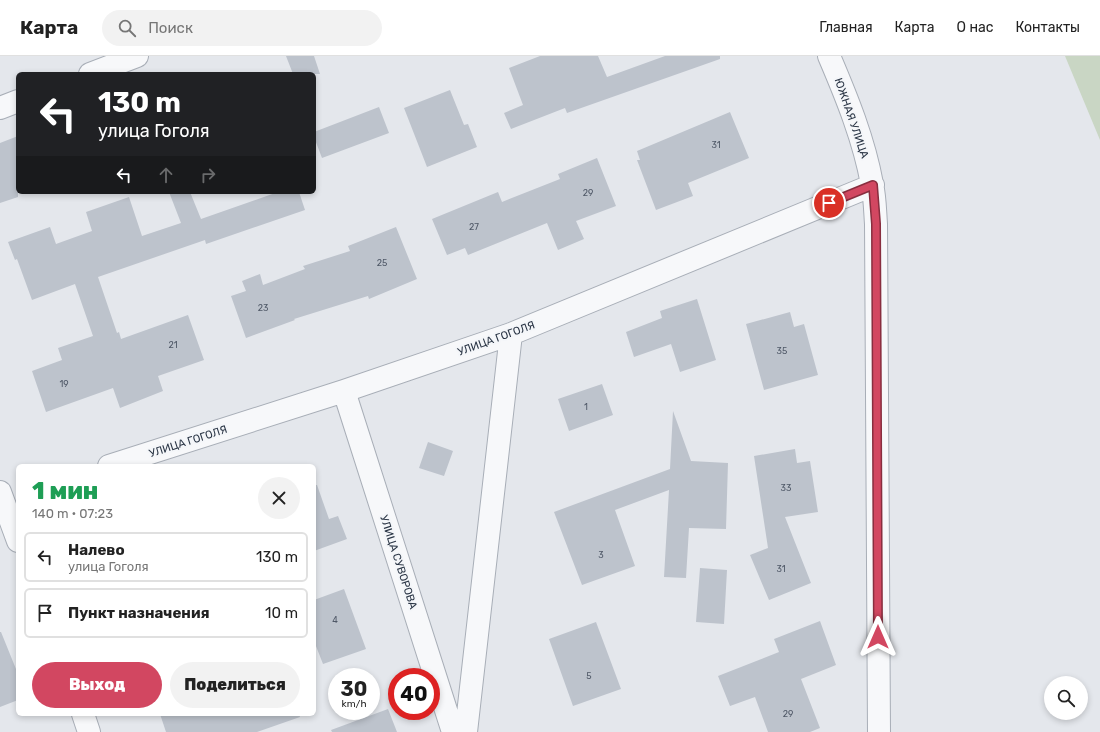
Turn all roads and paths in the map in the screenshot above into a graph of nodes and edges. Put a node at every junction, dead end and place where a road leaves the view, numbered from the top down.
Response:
1 (137, 56) edge
2 (829, 56) edge
3 (95, 72) edge
4 (16, 102) edge
5 (0, 108) edge
6 (873, 185) junction
7 (511, 334) junction
8 (344, 391) junction
9 (115, 464) edge
10 (5, 497) edge
11 (16, 534) edge
12 (84, 716) edge
13 (90, 732) edge
14 (453, 732) edge
15 (466, 732) edge
16 (879, 732) edge

1 - 3 street
2 - 6 street, ЮЖНАЯ УЛИЦА
4 - 5 street
6 - 7 street, УЛИЦА ГОГОЛЯ
6 - 16 street, ЮЖНАЯ УЛИЦА
7 - 8 street, УЛИЦА ГОГОЛЯ
7 - 15 street
8 - 9 street, УЛИЦА ГОГОЛЯ
8 - 14 street, УЛИЦА СУВОРОВА
10 - 11 street
12 - 13 street

